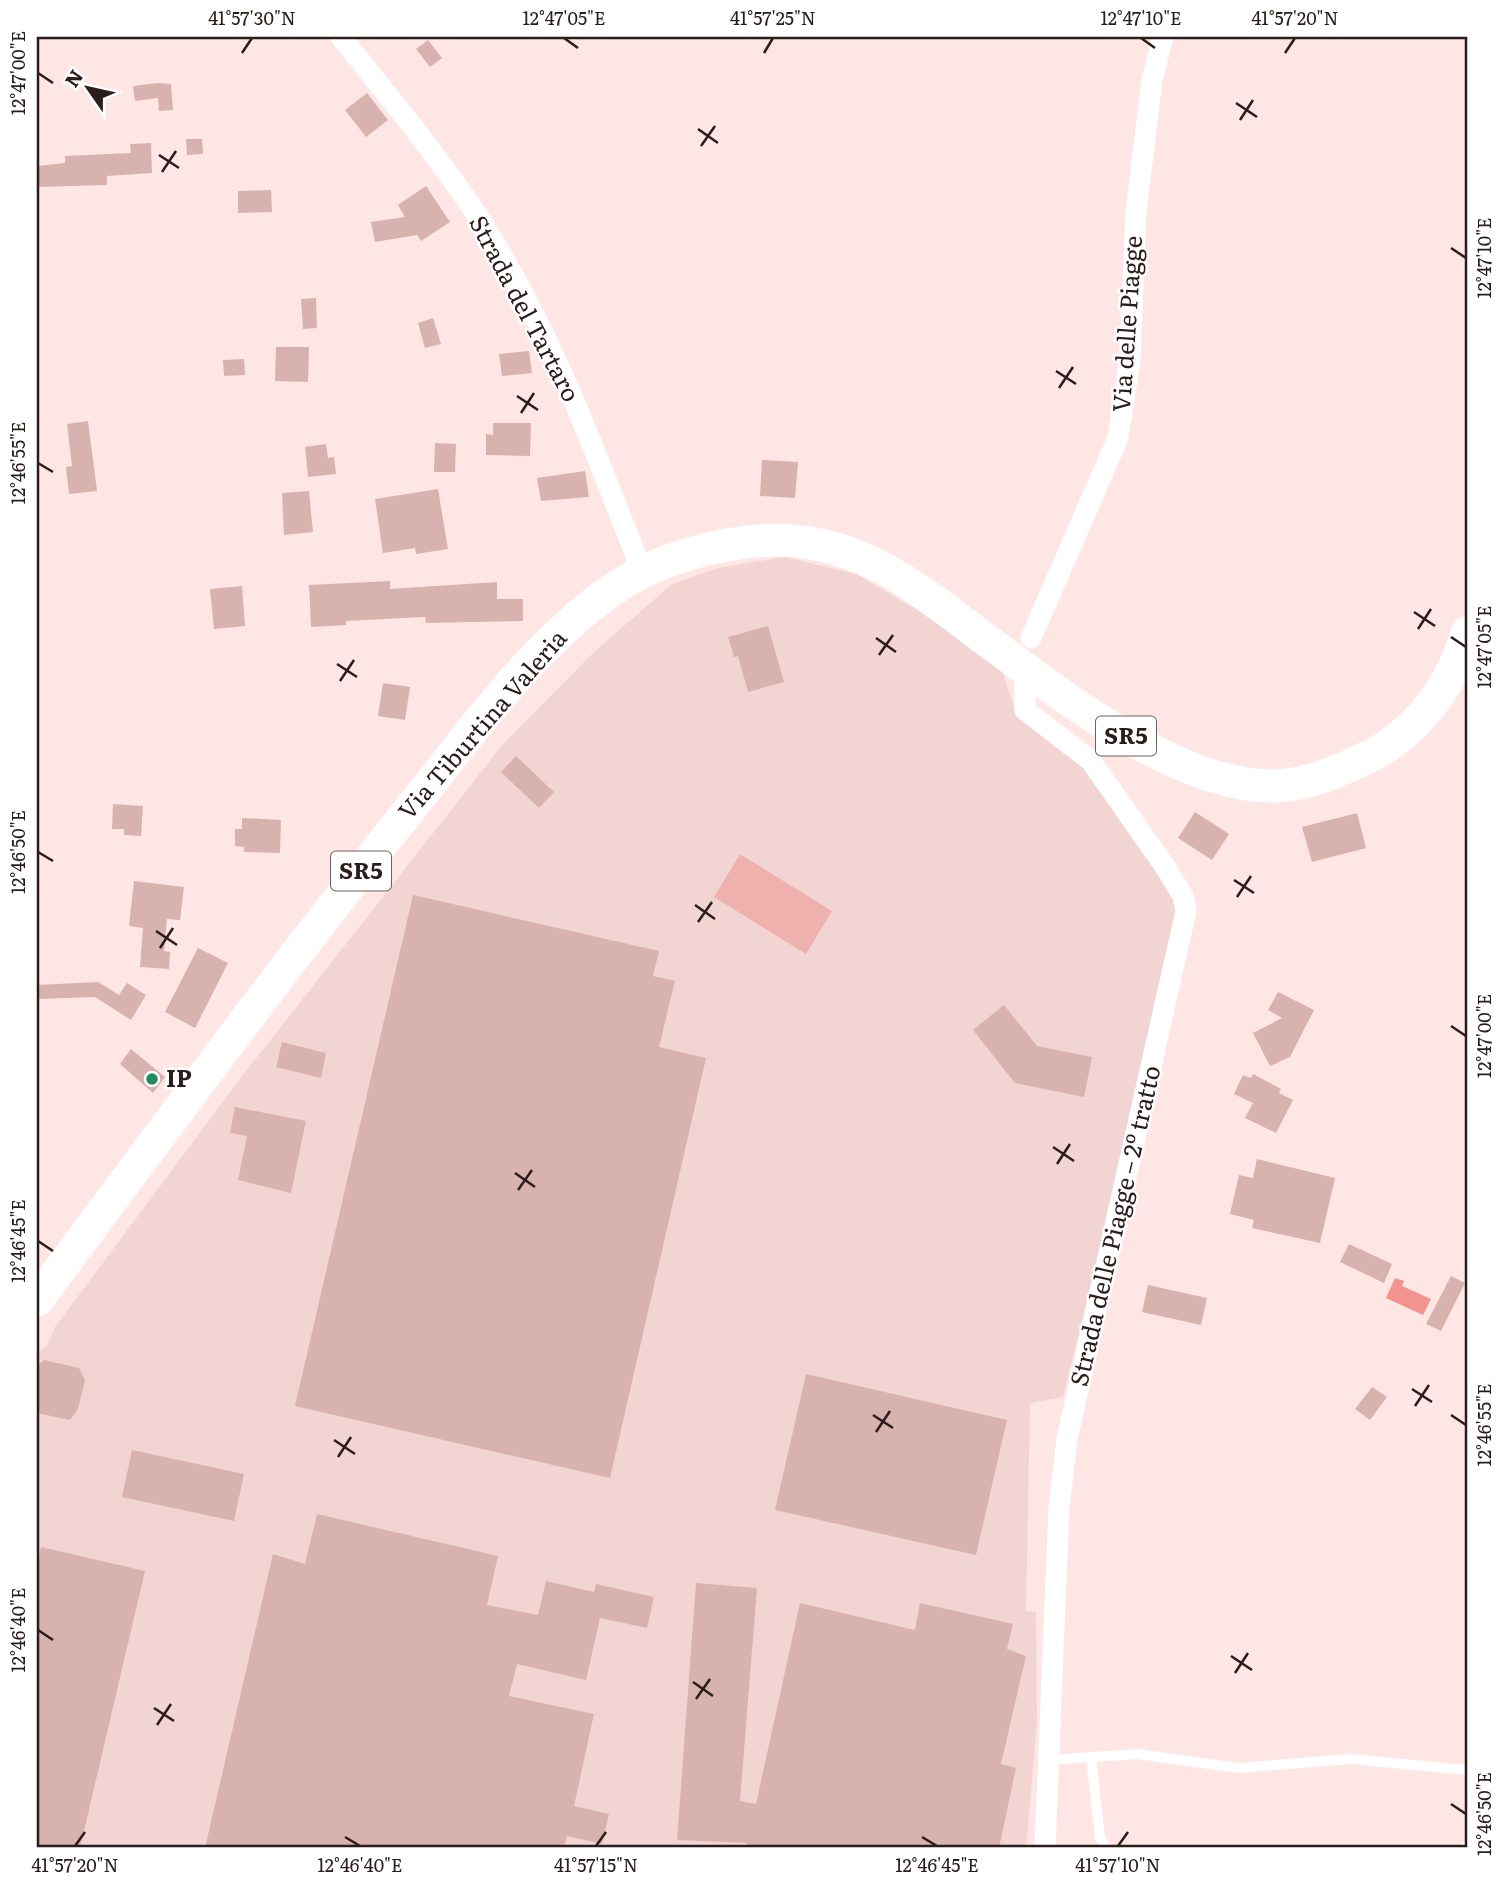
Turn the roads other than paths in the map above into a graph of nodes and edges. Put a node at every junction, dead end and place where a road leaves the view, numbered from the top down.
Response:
1 (341, 37) edge
2 (1163, 37) edge
3 (642, 570) junction
4 (1467, 633) edge
5 (1028, 653) junction
6 (37, 1300) edge
7 (1091, 1757) junction
8 (1049, 1760) junction
9 (1467, 1770) edge
10 (1045, 1848) edge
11 (1106, 1848) edge

1 - 3 street, Strada del Tartaro
2 - 5 street, Via delle Piagge
3 - 5 main road, Via Tiburtina Valeria / SR5
3 - 6 main road, Via Tiburtina Valeria / SR5
4 - 5 main road, Via Tiburtina Valeria / SR5
5 - 8 street, Strada delle Piagge – 2º tratto
7 - 8 lane
7 - 9 lane
7 - 11 lane
8 - 10 street, Strada delle Piagge – 2º tratto

